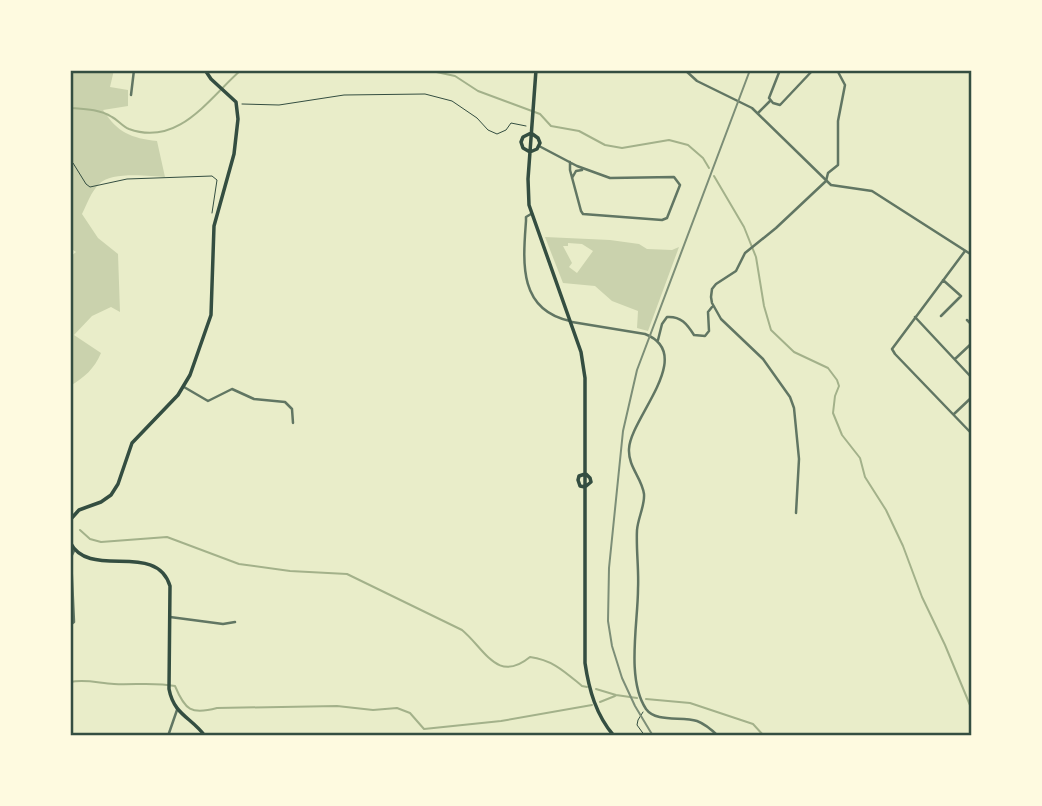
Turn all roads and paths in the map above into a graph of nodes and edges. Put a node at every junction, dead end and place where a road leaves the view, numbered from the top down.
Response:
1 (134, 70) edge
2 (205, 70) edge
3 (536, 70) edge
4 (685, 70) edge
5 (780, 70) edge
6 (813, 70) edge
7 (837, 70) edge
8 (131, 95) dead end
9 (770, 101) junction
10 (236, 103) junction
11 (758, 113) junction
12 (531, 127) junction
13 (531, 133) junction
14 (539, 146) junction
15 (530, 152) junction
16 (570, 162) junction
17 (70, 163) edge
18 (585, 169) junction
19 (572, 178) junction
20 (826, 181) junction
21 (531, 214) junction
22 (212, 216) dead end
23 (965, 251) junction
24 (972, 255) edge
25 (943, 280) junction
26 (713, 307) junction
27 (941, 316) dead end
28 (915, 317) junction
29 (967, 320) dead end
30 (572, 321) junction
31 (972, 324) edge
32 (657, 340) junction
33 (972, 343) edge
34 (968, 347) junction
35 (972, 351) edge
36 (955, 359) junction
37 (972, 377) edge
38 (184, 387) junction
39 (972, 397) edge
40 (953, 415) junction
41 (293, 423) dead end
42 (972, 434) edge
43 (585, 474) junction
44 (585, 487) junction
45 (796, 513) dead end
46 (70, 520) edge
47 (70, 542) edge
48 (75, 551) junction
49 (170, 617) junction
50 (235, 622) dead end
51 (70, 625) edge
52 (646, 708) junction
53 (177, 710) junction
54 (168, 736) edge
55 (205, 736) edge
56 (614, 736) edge
57 (645, 736) edge
58 (718, 736) edge

1 - 8 street
2 - 10 main road
3 - 12 main road
4 - 11 street
5 - 9 street
6 - 9 street
7 - 20 street
9 - 11 street
10 - 12 path
10 - 38 main road
11 - 20 street
12 - 13 main road
13 - 14 main road
13 - 15 main road
13 - 15 main road
14 - 15 main road
14 - 16 street
15 - 21 main road
16 - 18 street
16 - 19 street
17 - 22 path
18 - 19 street
18 - 19 street
20 - 23 street
20 - 26 street
21 - 30 main road
21 - 30 street
23 - 24 street
23 - 25 street
25 - 27 street
25 - 28 street
26 - 32 street
26 - 45 street
28 - 36 street
28 - 40 street
29 - 31 street
30 - 32 street
30 - 43 main road
32 - 52 street
33 - 34 street
34 - 35 street
34 - 36 street
36 - 37 street
38 - 41 street
38 - 46 main road
39 - 40 street
40 - 42 street
43 - 44 main road
43 - 44 main road
44 - 56 main road
47 - 48 main road
48 - 49 main road
48 - 51 street
49 - 50 street
49 - 53 main road
52 - 57 path
52 - 58 street
53 - 54 street
53 - 55 main road

